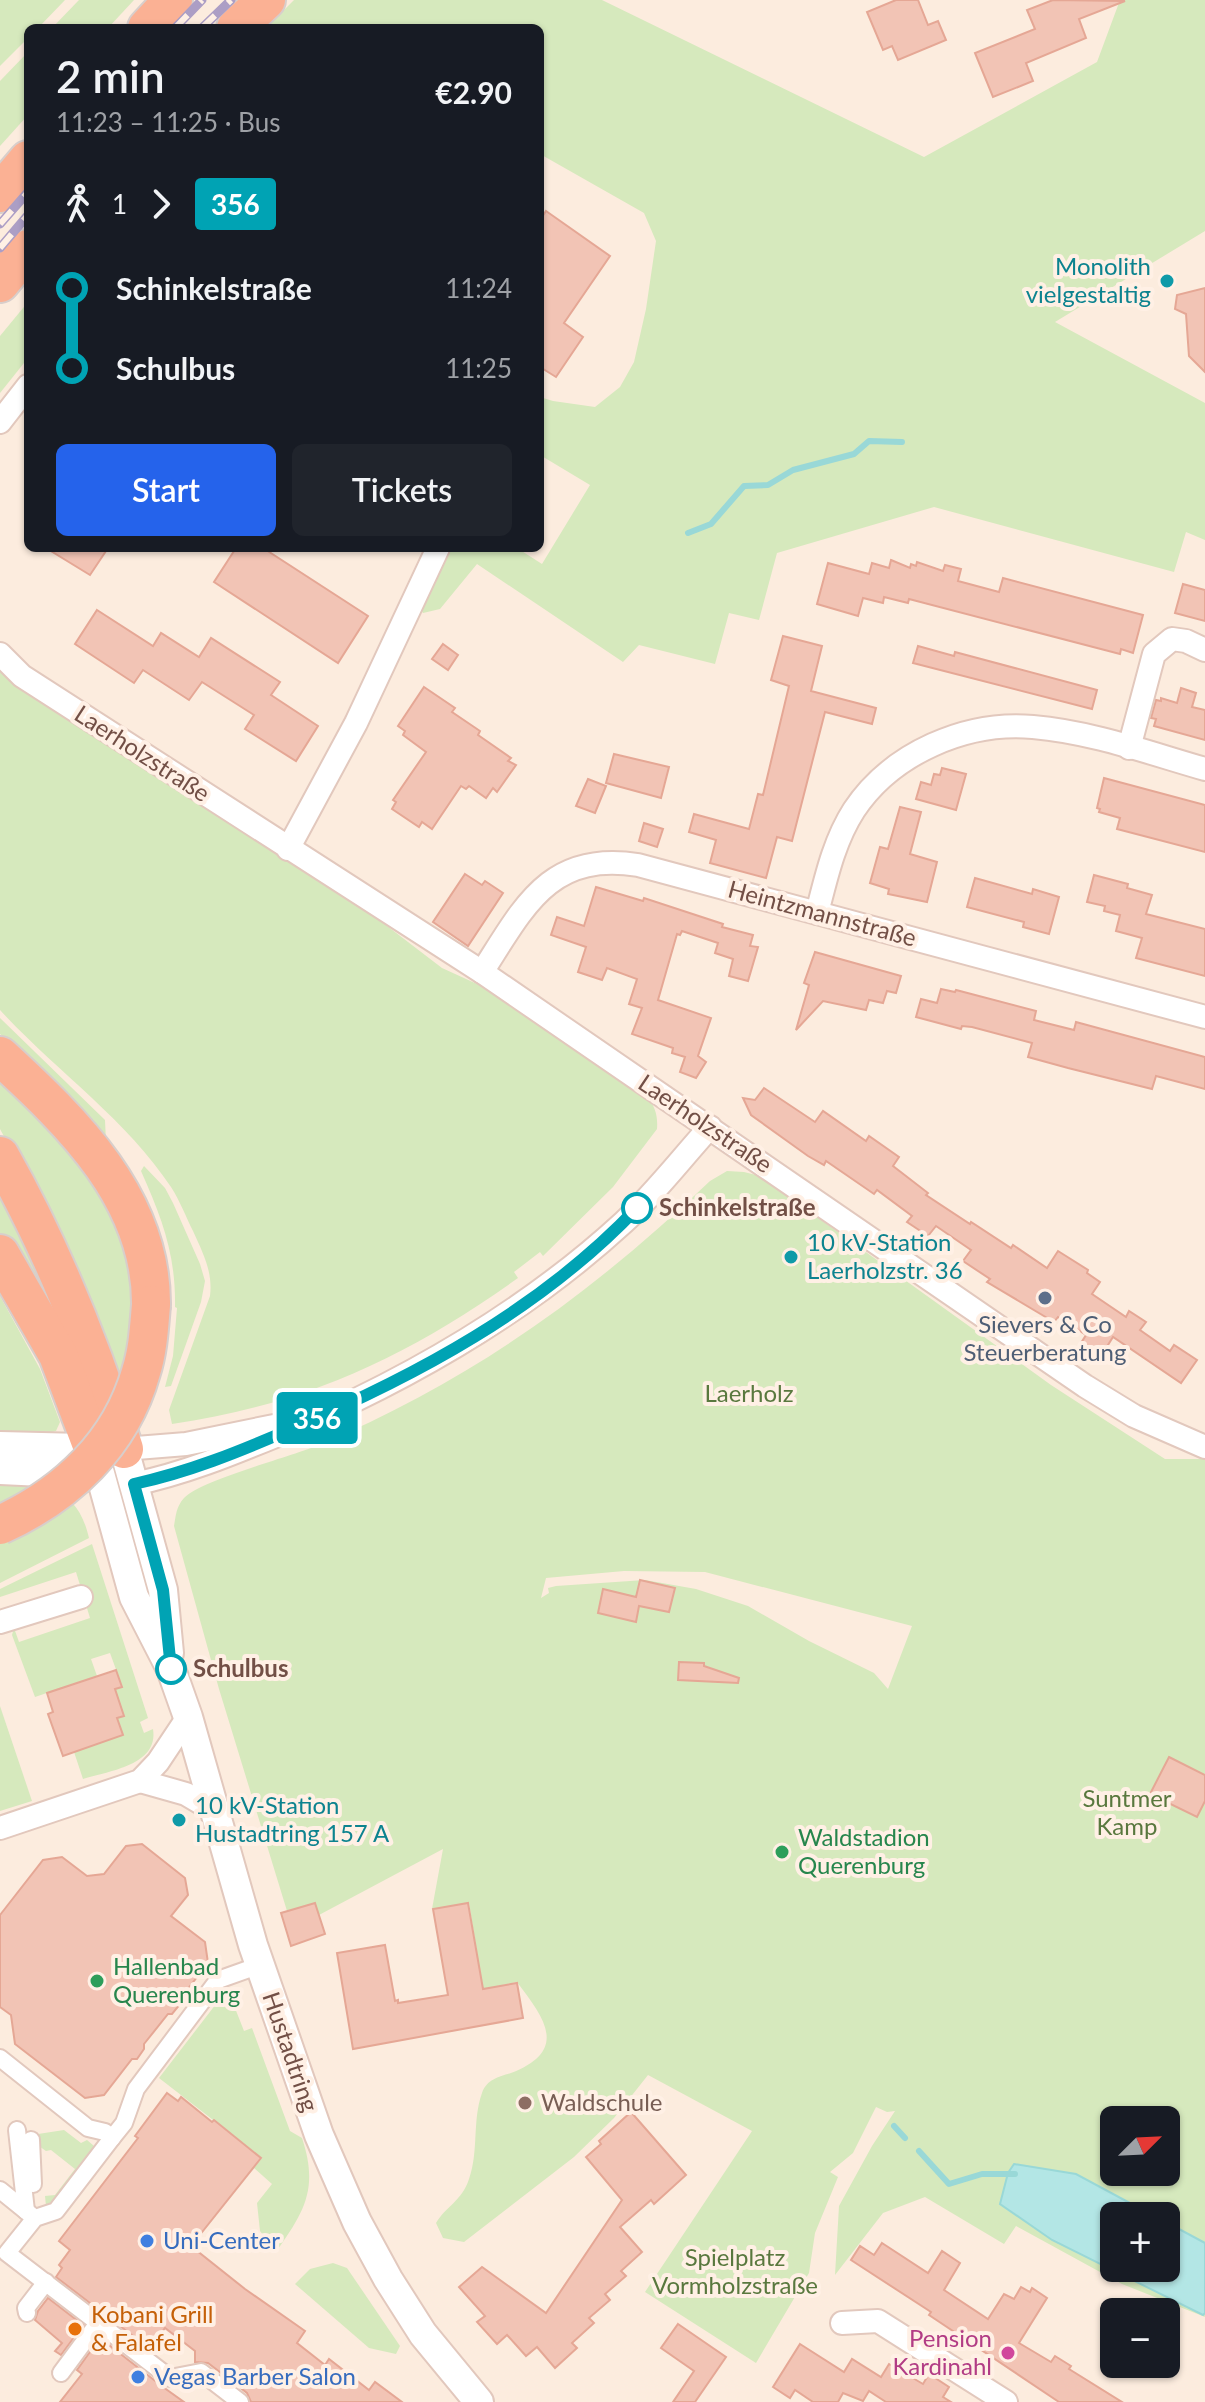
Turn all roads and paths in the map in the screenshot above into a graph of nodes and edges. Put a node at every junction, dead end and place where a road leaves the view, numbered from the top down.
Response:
1 (173, 0) edge
2 (266, 0) edge
3 (151, 24) edge
4 (240, 24) edge
5 (24, 165) edge
6 (0, 193) edge
7 (24, 254) edge
8 (0, 283) edge
9 (24, 391) edge
10 (0, 422) edge
11 (436, 552) edge
12 (1205, 650) edge
13 (0, 654) edge
14 (1129, 748) junction
15 (1205, 769) edge
16 (288, 849) junction
17 (817, 913) junction
18 (482, 972) junction
19 (1205, 1017) edge
20 (0, 1056) edge
21 (710, 1127) junction
22 (0, 1156) edge
23 (0, 1254) edge
24 (318, 1417) junction
25 (0, 1446) edge
26 (1205, 1447) edge
27 (113, 1465) junction
28 (0, 1470) edge
29 (0, 1525) edge
30 (81, 1597) dead end
31 (0, 1622) edge
32 (188, 1717) junction
33 (140, 1781) junction
34 (213, 1810) junction
35 (0, 1828) edge
36 (260, 1965) junction
37 (0, 2058) edge
38 (0, 2129) edge
39 (112, 2138) junction
40 (0, 2190) edge
41 (31, 2214) junction
42 (4, 2253) edge
43 (46, 2282) junction
44 (27, 2313) dead end
45 (98, 2323) junction
46 (842, 2323) dead end
47 (61, 2373) dead end
48 (240, 2402) edge
49 (479, 2402) edge
50 (1006, 2402) edge

1 - 3 highway
2 - 4 highway
5 - 6 highway
7 - 8 highway
9 - 10 street
11 - 16 street
12 - 14 street
13 - 16 street, Laerholzstraße
14 - 15 street
14 - 17 street
16 - 18 street, Laerholzstraße
17 - 18 street, Heintzmannstraße
17 - 19 street, Heintzmannstraße
18 - 21 street, Laerholzstraße
20 - 29 highway, bridge
21 - 24 street
21 - 26 street, Laerholzstraße
22 - 27 highway
23 - 27 highway
24 - 27 street
24 - 27 street
25 - 27 street
27 - 28 street
27 - 32 street, Hustadtring
30 - 31 street
32 - 33 street
32 - 34 street, Hustadtring
33 - 34 street
33 - 35 street
34 - 36 street, Hustadtring
36 - 39 street
36 - 49 street, Hustadtring
37 - 39 street
38 - 41 street
39 - 41 street
40 - 41 street
41 - 42 street
42 - 43 street
43 - 44 street
43 - 45 street
45 - 47 street
45 - 48 street
46 - 50 street

